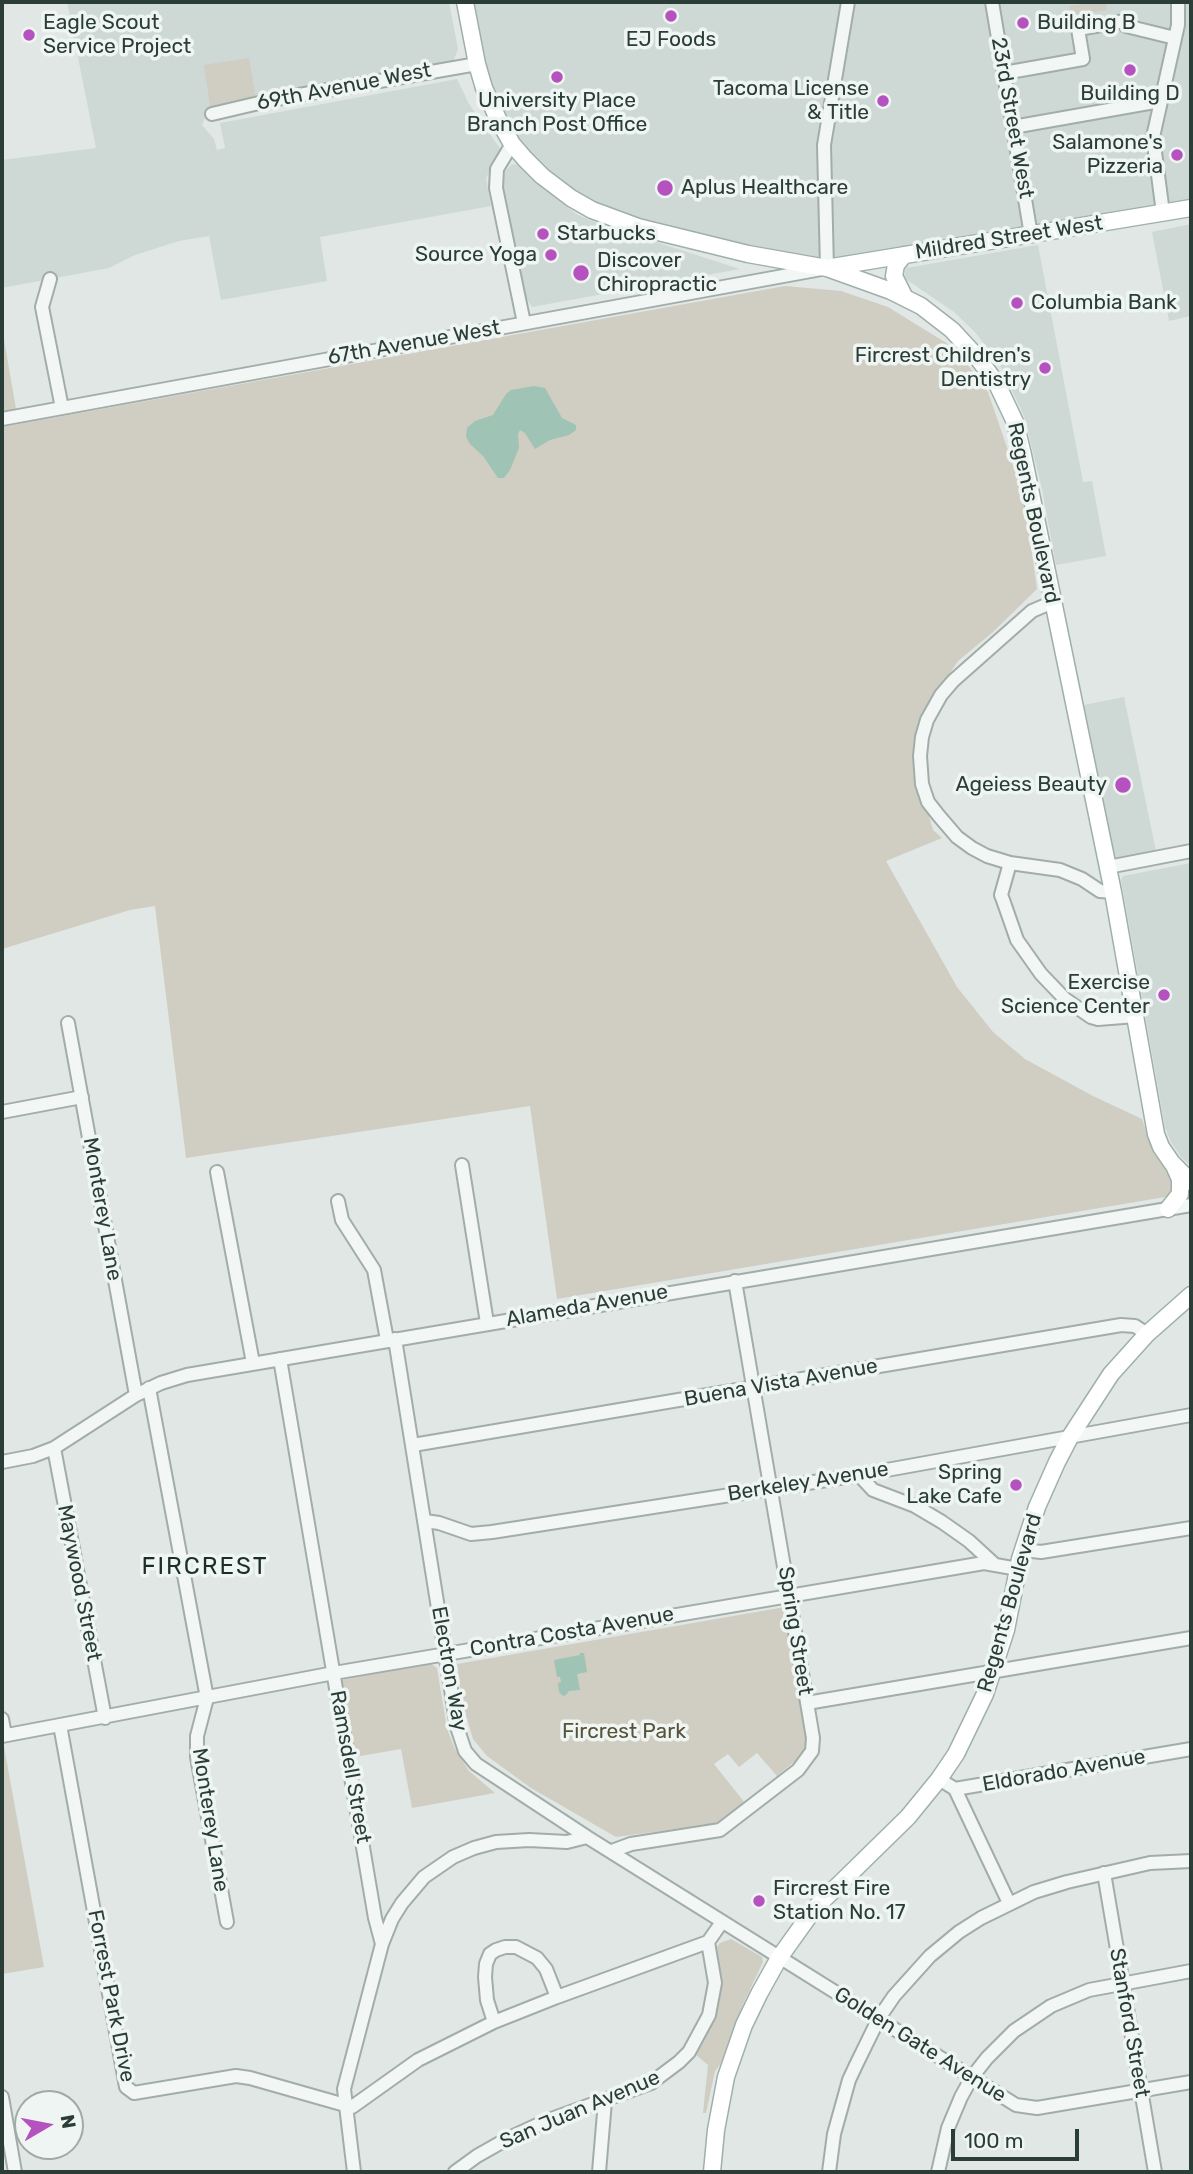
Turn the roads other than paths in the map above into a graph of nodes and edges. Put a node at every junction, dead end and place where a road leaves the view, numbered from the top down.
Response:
1 (465, 2) edge
2 (848, 2) edge
3 (992, 2) edge
4 (1178, 2) edge
5 (1175, 38) junction
6 (477, 64) junction
7 (1004, 73) junction
8 (1160, 101) junction
9 (212, 114) dead end
10 (1013, 127) junction
11 (512, 144) junction
12 (1191, 208) edge
13 (1163, 213) junction
14 (1031, 235) junction
15 (904, 256) junction
16 (827, 268) junction
17 (50, 279) dead end
18 (905, 298) junction
19 (524, 323) junction
20 (62, 408) junction
21 (2, 419) edge
22 (1053, 602) junction
23 (1191, 851) edge
24 (1010, 863) junction
25 (1108, 867) junction
26 (1113, 892) junction
27 (1136, 1016) junction
28 (68, 1023) dead end
29 (82, 1097) junction
30 (2, 1112) edge
31 (1172, 1163) junction
32 (461, 1165) dead end
33 (217, 1172) dead end
34 (1191, 1182) edge
35 (338, 1201) dead end
36 (1191, 1205) edge
37 (1168, 1209) junction
38 (735, 1281) junction
39 (1191, 1298) edge
40 (487, 1323) junction
41 (1147, 1334) junction
42 (391, 1340) junction
43 (280, 1359) junction
44 (253, 1363) junction
45 (149, 1388) junction
46 (754, 1388) junction
47 (136, 1395) junction
48 (1191, 1415) edge
49 (1070, 1437) junction
50 (413, 1445) junction
51 (54, 1448) junction
52 (2, 1462) edge
53 (859, 1475) junction
54 (771, 1489) junction
55 (425, 1521) junction
56 (1191, 1528) edge
57 (1023, 1550) junction
58 (994, 1564) junction
59 (1018, 1569) junction
60 (789, 1596) junction
61 (1191, 1638) edge
62 (445, 1654) junction
63 (992, 1672) junction
64 (334, 1673) junction
65 (207, 1698) junction
66 (807, 1703) junction
67 (105, 1718) junction
68 (2, 1719) edge
69 (60, 1725) junction
70 (3, 1736) edge
71 (1191, 1749) edge
72 (939, 1779) junction
73 (955, 1789) junction
74 (587, 1837) junction
75 (612, 1851) junction
76 (1191, 1861) edge
77 (1104, 1873) junction
78 (1009, 1903) junction
79 (227, 1922) dead end
80 (722, 1922) junction
81 (708, 1942) junction
82 (382, 1944) junction
83 (779, 1958) junction
84 (1191, 1970) edge
85 (1122, 1982) junction
86 (557, 1997) junction
87 (879, 2018) junction
88 (494, 2022) junction
89 (972, 2077) junction
90 (1191, 2082) edge
91 (1141, 2090) junction
92 (2, 2097) edge
93 (605, 2101) junction
94 (345, 2106) junction
95 (477, 2156) junction
96 (15, 2172) edge
97 (354, 2172) edge
98 (455, 2172) edge
99 (477, 2172) edge
100 (598, 2172) edge
101 (712, 2172) edge
102 (829, 2172) edge
103 (938, 2172) edge
104 (1155, 2172) edge

1 - 6 main road, Regents Boulevard
2 - 16 street
3 - 7 street, 23rd Street West
4 - 5 street
5 - 7 street
5 - 8 street
6 - 9 street, 69th Avenue West
6 - 11 main road, Regents Boulevard
7 - 10 street, 23rd Street West
8 - 10 street
8 - 13 street
10 - 14 street, 23rd Street West
11 - 16 main road, Regents Boulevard
11 - 19 street
12 - 13 main road, Mildred Street West
13 - 14 main road, Mildred Street West
14 - 15 main road, Mildred Street West
15 - 16 main road, Mildred Street West
15 - 18 main road
16 - 18 main road, Regents Boulevard
16 - 19 street, 67th Avenue West
17 - 20 street
18 - 22 main road, Regents Boulevard
19 - 20 street, 67th Avenue West
20 - 21 street, 67th Avenue West
22 - 24 street
22 - 25 main road, Regents Boulevard
23 - 25 street
24 - 26 street
24 - 27 street
25 - 26 main road, Regents Boulevard
26 - 27 main road, Regents Boulevard
27 - 31 main road, Regents Boulevard
28 - 29 street, Monterey Lane
29 - 30 street
29 - 47 street, Monterey Lane
31 - 34 main road, Regents Boulevard
31 - 37 main road
32 - 40 street
33 - 44 street
35 - 42 street, Electron Way
36 - 37 street, Alameda Avenue
37 - 38 street, Alameda Avenue
38 - 40 street, Alameda Avenue
38 - 46 street, Spring Street
39 - 41 main road, Regents Boulevard
40 - 42 street, Alameda Avenue
41 - 46 street, Buena Vista Avenue
41 - 49 main road, Regents Boulevard
42 - 43 street, Alameda Avenue
42 - 50 street, Electron Way
43 - 44 street, Alameda Avenue
43 - 64 street, Ramsdell Street
44 - 45 street, Alameda Avenue
45 - 47 street, Alameda Avenue
45 - 65 street, Monterey Lane
46 - 50 street, Buena Vista Avenue
46 - 54 street, Spring Street
47 - 51 street, Alameda Avenue
48 - 49 street, Berkeley Avenue
49 - 53 street, Berkeley Avenue
49 - 57 main road, Regents Boulevard
50 - 55 street, Electron Way
51 - 52 street, Alameda Avenue
51 - 67 street, Maywood Street
53 - 54 street, Berkeley Avenue
53 - 58 street
54 - 55 street, Berkeley Avenue
54 - 60 street, Spring Street
55 - 62 street, Electron Way
56 - 57 street
57 - 59 main road, Regents Boulevard
58 - 59 street, Contra Costa Avenue
58 - 60 street, Contra Costa Avenue
59 - 63 main road, Regents Boulevard
60 - 62 street, Contra Costa Avenue
60 - 66 street, Spring Street
61 - 63 street
62 - 64 street, Contra Costa Avenue
62 - 74 street, Electron Way
63 - 66 street
63 - 72 main road, Regents Boulevard
64 - 65 street, Contra Costa Avenue
64 - 82 street, Ramsdell Street
65 - 67 street, Contra Costa Avenue
65 - 79 street, Monterey Lane
66 - 75 street, Spring Street
67 - 69 street, Contra Costa Avenue
68 - 70 street
69 - 70 street, Contra Costa Avenue
69 - 94 street, Forrest Park Drive
71 - 73 street, Eldorado Avenue
72 - 73 street, Eldorado Avenue
72 - 83 main road, Regents Boulevard
73 - 78 street
74 - 75 street, Electron Way
74 - 82 street
75 - 80 street, Electron Way
76 - 77 street
77 - 78 street
77 - 85 street, Stanford Street
78 - 87 street
80 - 81 street
80 - 83 street, Electron Way
81 - 86 street
81 - 93 street, San Juan Avenue
82 - 94 street, Ramsdell Street
83 - 87 street, Golden Gate Avenue
83 - 101 main road, Regents Boulevard
84 - 85 street
85 - 89 street
85 - 91 street, Stanford Street
86 - 88 street
86 - 88 street
87 - 89 street, Golden Gate Avenue
87 - 102 street
88 - 94 street
89 - 91 street, Golden Gate Avenue
89 - 103 street
90 - 91 street, Golden Gate Avenue
91 - 104 street, Stanford Street
92 - 96 street
93 - 95 street, San Juan Avenue
93 - 100 street
94 - 97 street, Ramsdell Street
95 - 98 street, San Juan Avenue
95 - 99 street

